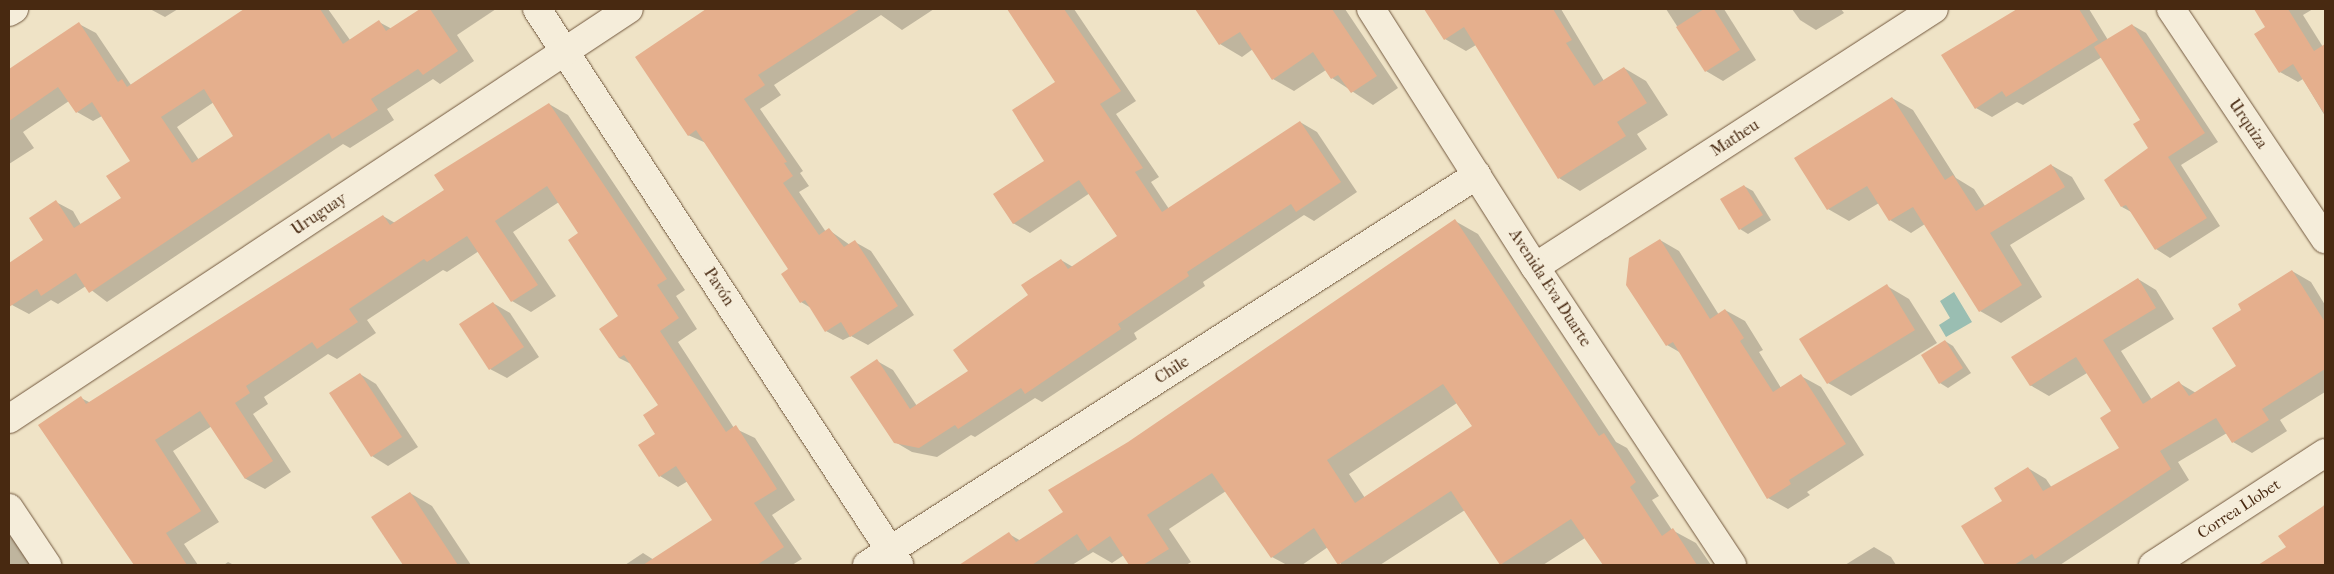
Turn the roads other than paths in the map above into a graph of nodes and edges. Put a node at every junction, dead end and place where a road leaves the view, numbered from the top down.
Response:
1 (14, 9) edge
2 (537, 9) edge
3 (629, 9) edge
4 (1371, 9) edge
5 (1934, 9) edge
6 (2171, 9) edge
7 (9, 12) edge
8 (566, 51) junction
9 (1477, 175) junction
10 (2325, 239) edge
11 (1536, 267) junction
12 (9, 419) edge
13 (2325, 452) edge
14 (9, 508) edge
15 (895, 558) edge
16 (47, 565) edge
17 (867, 565) edge
18 (1732, 565) edge
19 (2153, 565) edge

1 - 7 street
2 - 8 street, Pavón
3 - 8 street, Uruguay
4 - 9 street, Avenida Eva Duarte
5 - 11 street, Matheu
6 - 10 street, Urquiza
8 - 12 street, Uruguay
8 - 15 street, Pavón
9 - 11 street, Avenida Eva Duarte
9 - 15 street, Chile
11 - 18 street, Avenida Eva Duarte
13 - 19 street, Correa Llobet
14 - 16 street
15 - 17 street, Chile

